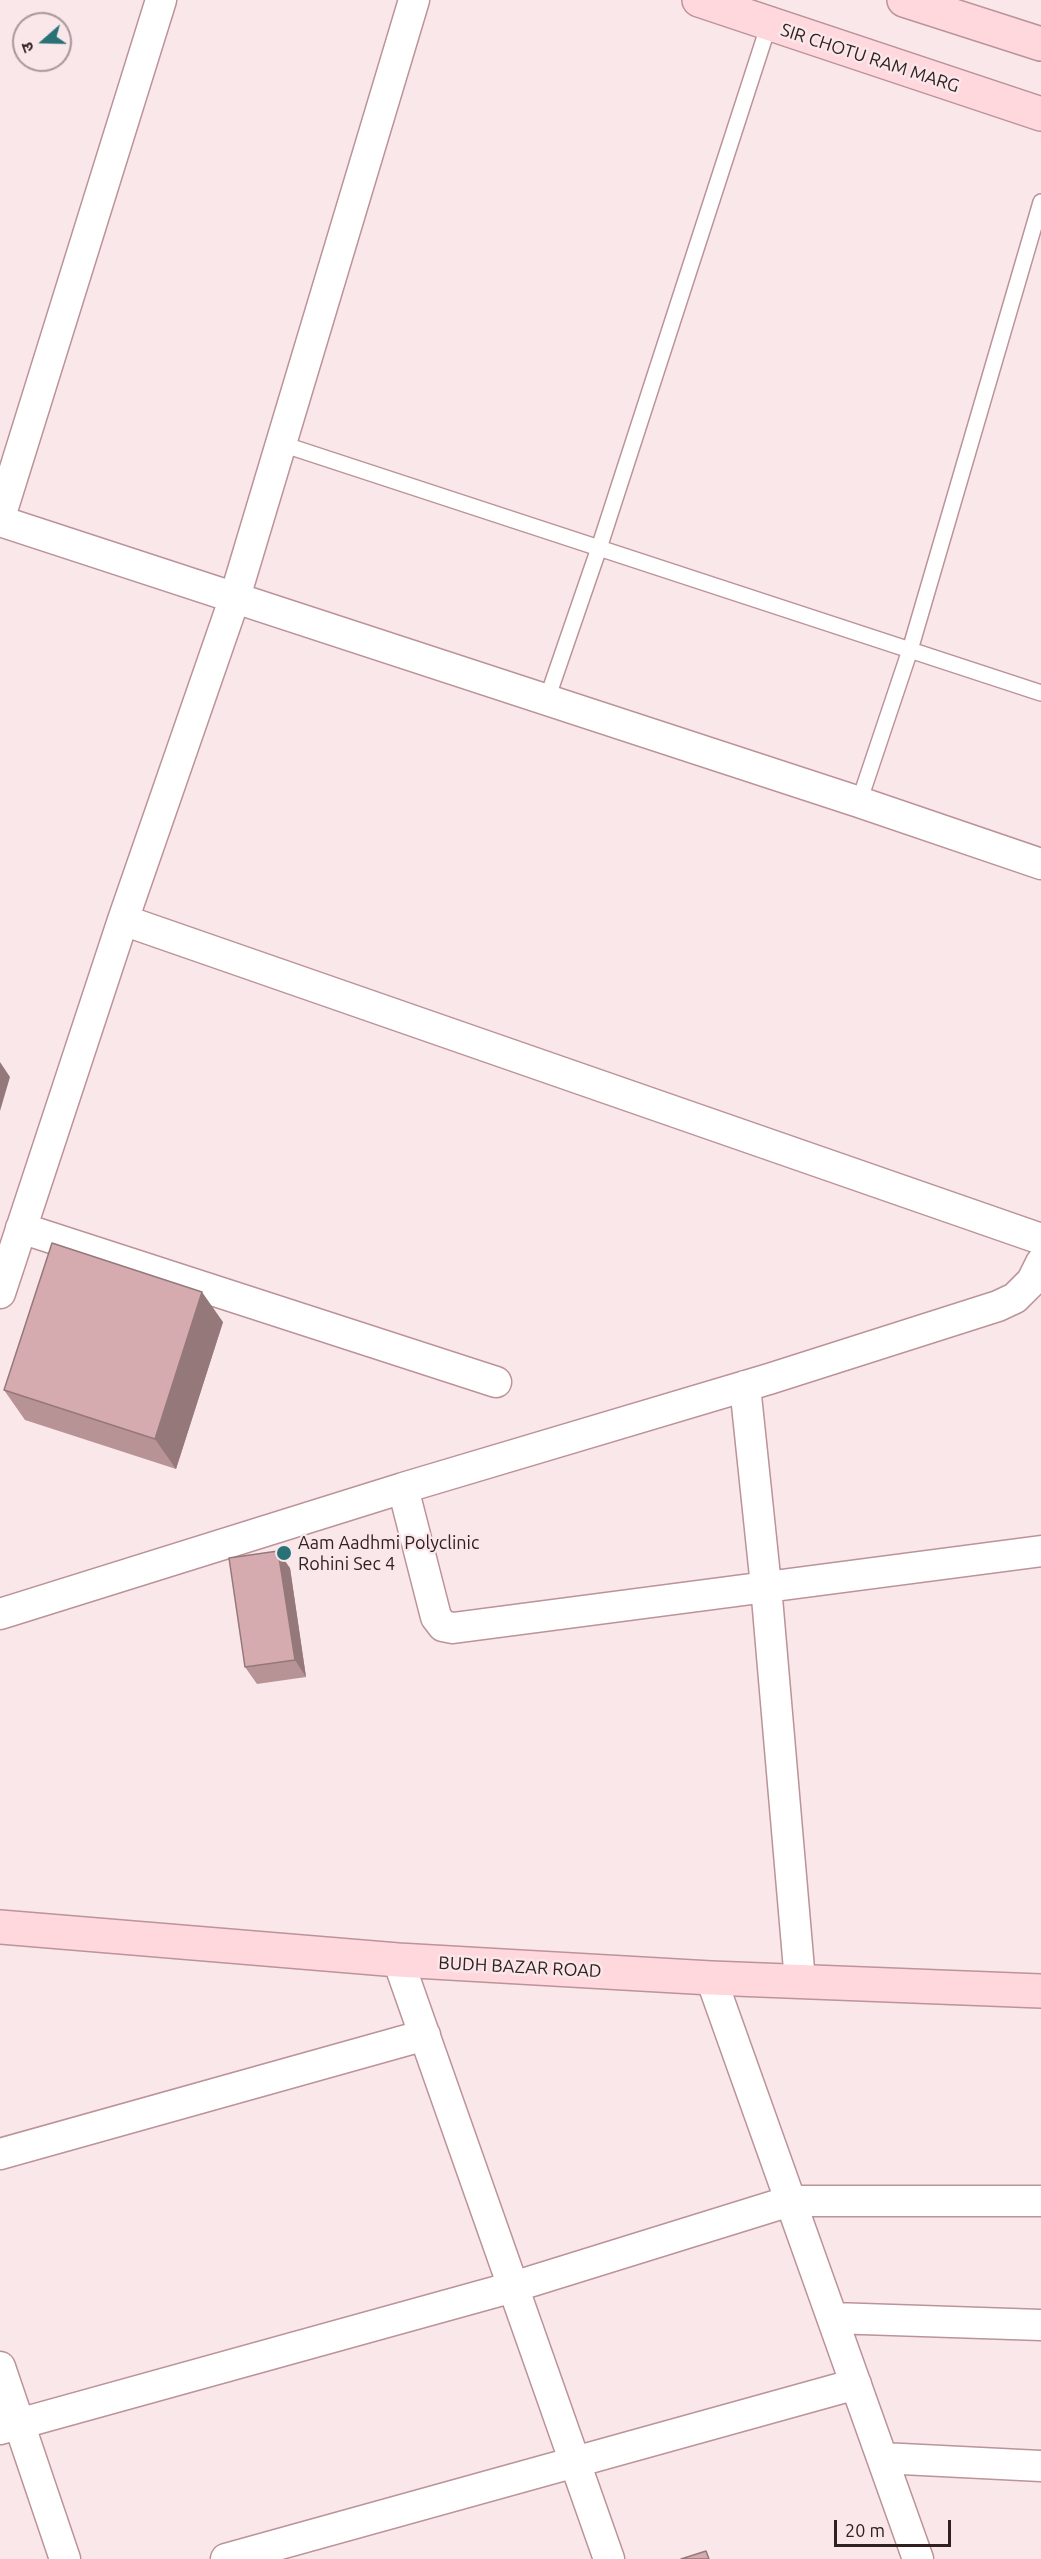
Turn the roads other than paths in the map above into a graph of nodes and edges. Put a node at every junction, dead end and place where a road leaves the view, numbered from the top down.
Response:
1 (161, 0) edge
2 (414, 0) edge
3 (699, 0) edge
4 (904, 0) edge
5 (769, 24) junction
6 (1041, 44) edge
7 (1041, 114) edge
8 (1041, 202) edge
9 (282, 444) junction
10 (0, 519) edge
11 (600, 548) junction
12 (235, 597) junction
13 (910, 650) junction
14 (1041, 693) edge
15 (547, 699) junction
16 (859, 802) junction
17 (1041, 864) edge
18 (123, 920) junction
19 (21, 1228) junction
20 (1041, 1239) edge
21 (1041, 1263) edge
22 (0, 1293) edge
23 (496, 1382) dead end
24 (745, 1386) junction
25 (404, 1488) junction
26 (1041, 1551) edge
27 (766, 1586) junction
28 (0, 1614) edge
29 (0, 1927) edge
30 (398, 1960) junction
31 (711, 1978) junction
32 (800, 1981) junction
33 (1041, 1991) edge
34 (425, 2034) junction
35 (0, 2154) edge
36 (790, 2201) junction
37 (1041, 2201) edge
38 (513, 2287) junction
39 (833, 2318) junction
40 (1041, 2325) edge
41 (0, 2367) edge
42 (856, 2384) junction
43 (10, 2427) edge
44 (882, 2458) junction
45 (576, 2463) junction
46 (1041, 2466) edge
47 (65, 2559) edge
48 (226, 2559) edge
49 (609, 2559) edge
50 (918, 2559) edge

1 - 10 street
2 - 9 street
3 - 5 street, SIR CHOTU RAM MARG
4 - 6 street
5 - 7 street, SIR CHOTU RAM MARG
5 - 11 lane
8 - 13 lane
9 - 11 lane
9 - 12 street
10 - 12 street
11 - 13 lane
11 - 15 lane
12 - 15 street
12 - 18 street
13 - 14 lane
13 - 16 lane
15 - 16 street
16 - 17 street
18 - 19 street
18 - 20 street
19 - 22 street
19 - 23 street
21 - 24 street
24 - 25 street
24 - 27 street
25 - 27 street
25 - 28 street
26 - 27 street
27 - 32 street
29 - 30 street, BUDH BAZAR ROAD
30 - 31 street, BUDH BAZAR ROAD
30 - 34 street
31 - 32 street, BUDH BAZAR ROAD
31 - 36 street
32 - 33 street, BUDH BAZAR ROAD
34 - 35 street
34 - 38 street
36 - 37 street
36 - 38 street
36 - 39 street
38 - 43 street
38 - 45 street
39 - 40 street
39 - 42 street
41 - 43 street
42 - 44 street
42 - 45 street
43 - 47 street
44 - 46 street
44 - 50 street
45 - 48 street
45 - 49 street

